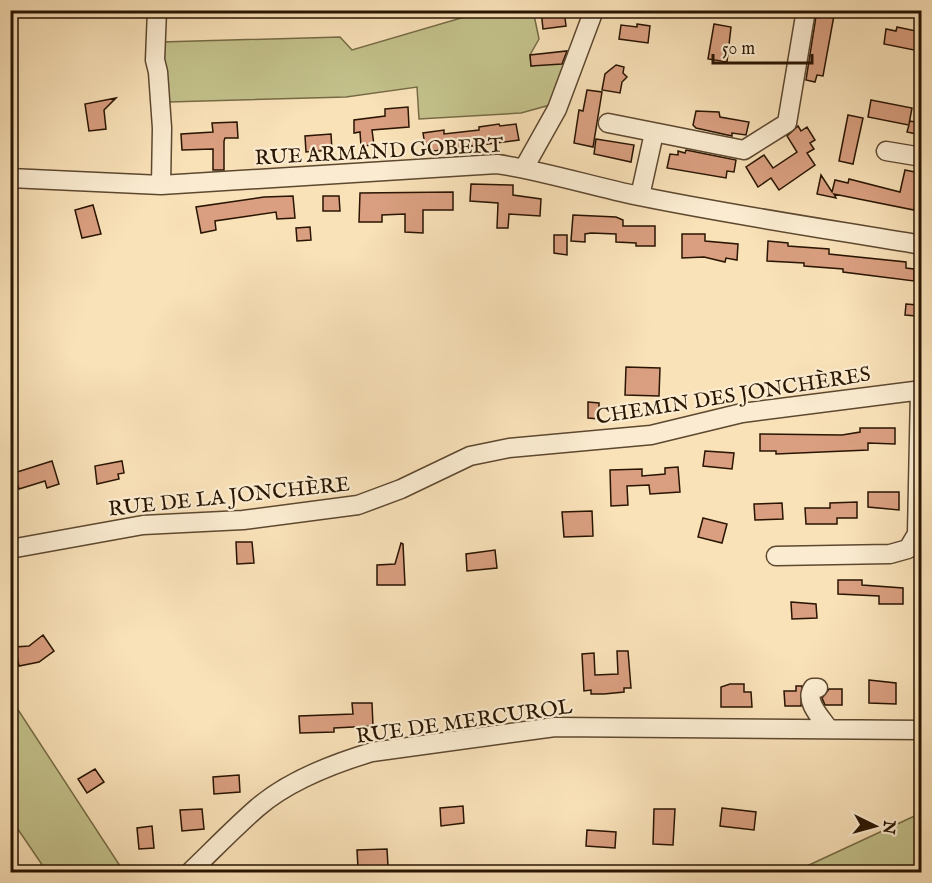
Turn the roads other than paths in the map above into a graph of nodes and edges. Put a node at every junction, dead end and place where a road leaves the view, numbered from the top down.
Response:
1 (156, 10) edge
2 (594, 10) edge
3 (806, 10) edge
4 (608, 123) dead end
5 (654, 133) junction
6 (886, 151) dead end
7 (921, 157) edge
8 (524, 168) junction
9 (10, 178) edge
10 (162, 185) junction
11 (640, 196) junction
12 (921, 245) edge
13 (921, 390) edge
14 (551, 444) joint
15 (10, 549) edge
16 (776, 556) dead end
17 (818, 688) dead end
18 (829, 729) junction
19 (921, 730) edge
20 (190, 873) edge

1 - 10 street
2 - 8 street
3 - 5 street
4 - 5 street
5 - 11 street
6 - 7 street
8 - 10 street, RUE ARMAND GOBERT
8 - 11 street, RUE ARMAND GOBERT
9 - 10 street, RUE ARMAND GOBERT
11 - 12 street, RUE ARMAND GOBERT
13 - 14 street, CHEMIN DES JONCHÈRES
13 - 16 street
14 - 15 street, RUE DE LA JONCHÈRE
17 - 18 street
18 - 19 street, RUE DE MERCUROL
18 - 20 street, RUE DE MERCUROL

